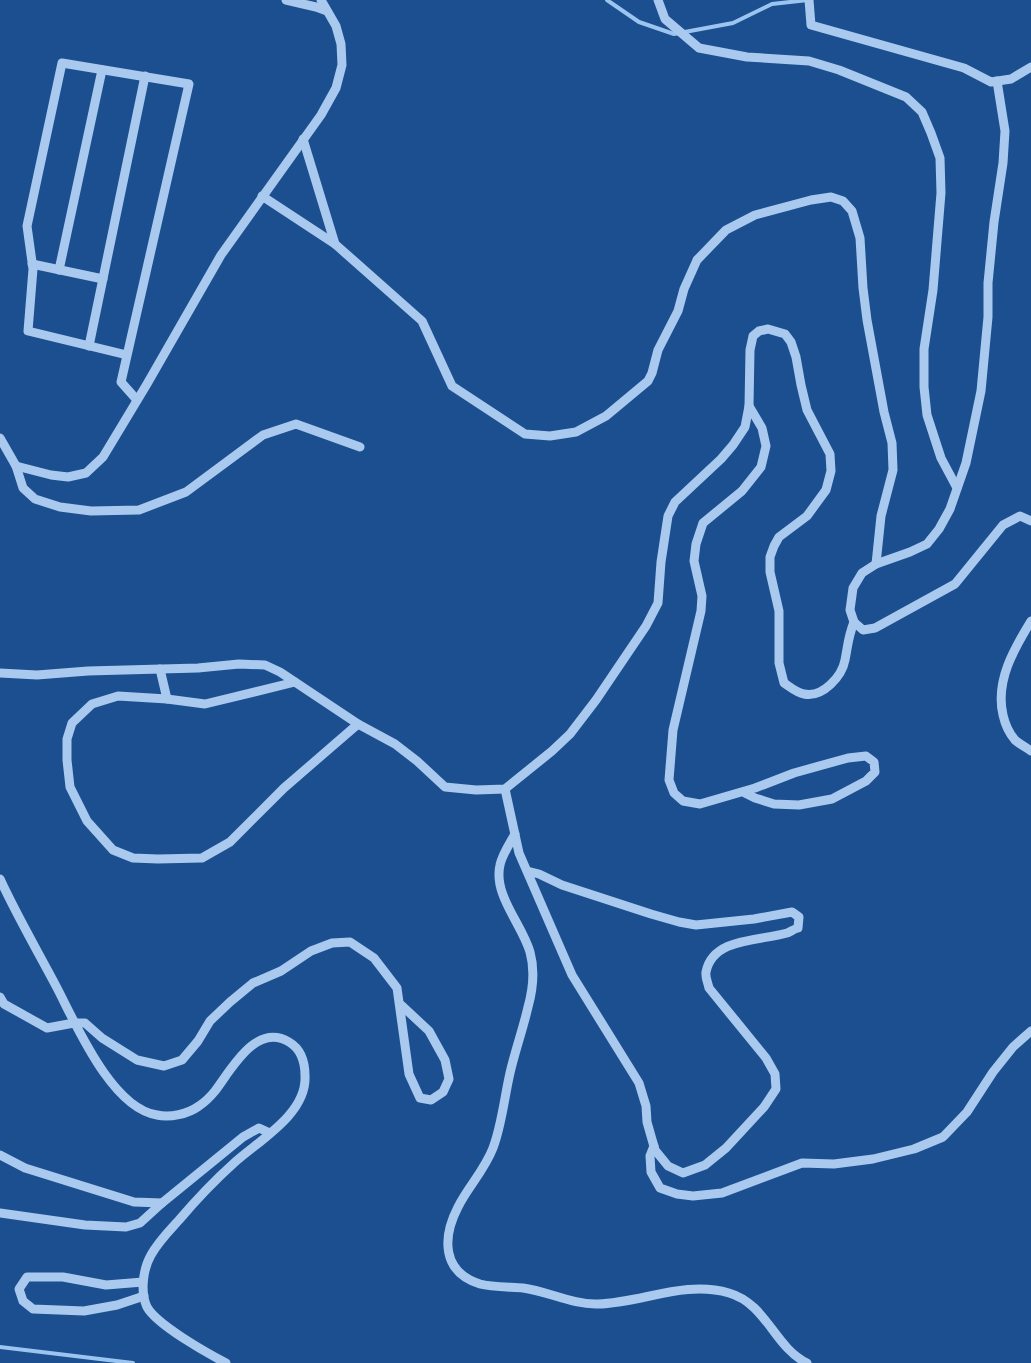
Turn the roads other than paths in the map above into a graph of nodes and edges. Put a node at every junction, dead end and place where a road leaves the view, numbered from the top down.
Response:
1 (286, 0) edge
2 (321, 0) edge
3 (658, 0) edge
4 (809, 0) edge
5 (327, 11) junction
6 (1031, 67) edge
7 (102, 70) junction
8 (145, 76) junction
9 (997, 82) junction
10 (303, 139) junction
11 (262, 196) junction
12 (335, 244) junction
13 (32, 264) junction
14 (59, 270) junction
15 (103, 279) junction
16 (89, 346) junction
17 (127, 355) junction
18 (137, 400) junction
19 (749, 406) junction
20 (0, 438) edge
21 (360, 447) dead end
22 (16, 466) junction
23 (957, 488) junction
24 (1031, 520) edge
25 (876, 564) junction
26 (1031, 621) edge
27 (854, 622) junction
28 (160, 669) junction
29 (0, 673) edge
30 (295, 682) junction
31 (168, 699) junction
32 (358, 724) junction
33 (1031, 751) edge
34 (505, 789) junction
35 (743, 792) junction
36 (515, 834) junction
37 (527, 871) junction
38 (0, 879) edge
39 (0, 997) edge
40 (399, 1003) junction
41 (74, 1022) junction
42 (1031, 1031) edge
43 (270, 1133) junction
44 (654, 1146) junction
45 (0, 1155) edge
46 (162, 1203) junction
47 (0, 1213) edge
48 (143, 1282) junction
49 (144, 1296) junction
50 (226, 1363) edge
51 (807, 1363) edge

1 - 5 lane
2 - 5 lane
3 - 23 lane
4 - 9 lane
5 - 10 lane
6 - 9 lane
7 - 8 lane
7 - 13 lane
7 - 14 lane
8 - 15 lane
8 - 17 lane
9 - 23 lane
10 - 11 lane
10 - 12 lane
11 - 12 lane
11 - 18 lane
12 - 25 lane
13 - 14 lane
13 - 16 lane
14 - 15 lane
15 - 16 lane
16 - 17 lane
17 - 18 lane
18 - 22 lane
19 - 27 lane
19 - 34 lane
19 - 35 lane
20 - 22 lane
21 - 22 lane
23 - 25 lane
24 - 27 lane
25 - 27 lane
26 - 33 lane
28 - 29 lane
28 - 30 lane
28 - 31 lane
30 - 31 lane
30 - 32 lane
31 - 32 lane
32 - 34 lane
34 - 36 lane
35 - 35 lane
36 - 37 lane
36 - 51 lane
37 - 44 lane
37 - 44 lane
38 - 41 lane
39 - 41 lane
40 - 40 lane
40 - 41 lane
41 - 43 lane
42 - 44 lane
43 - 46 lane
43 - 48 lane
45 - 46 lane
46 - 47 lane
48 - 49 lane
48 - 49 lane
49 - 50 lane

